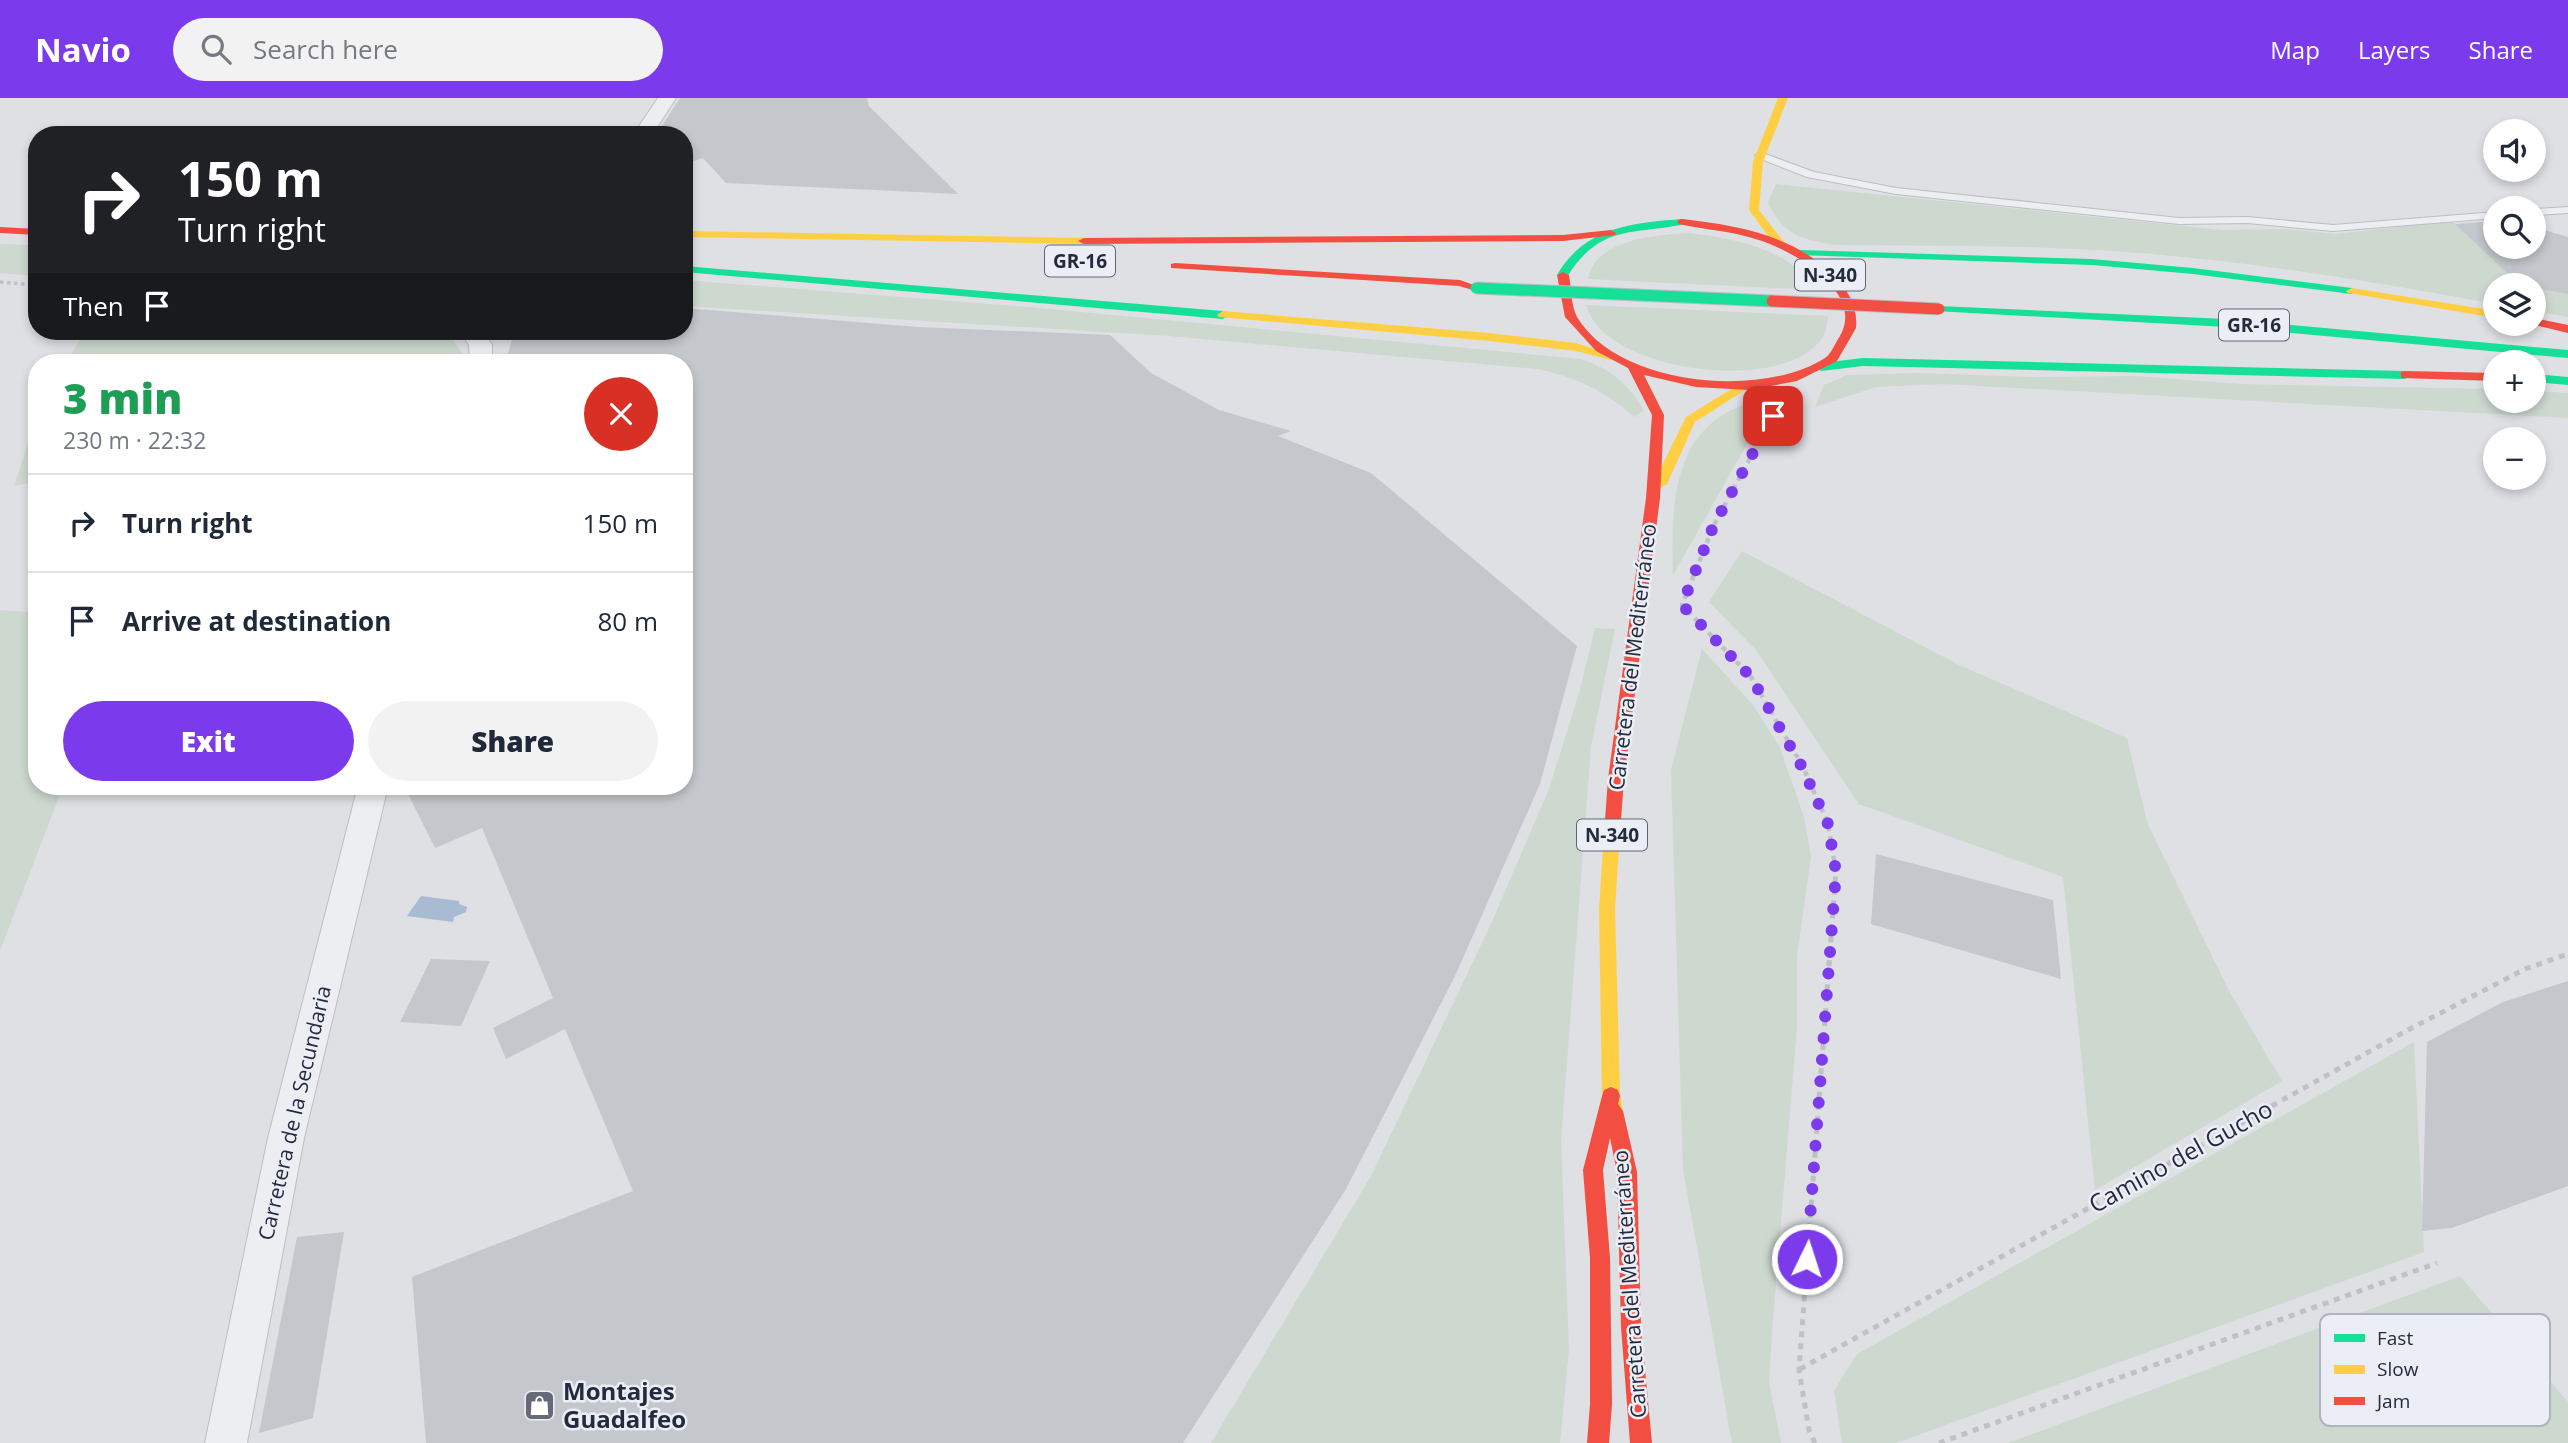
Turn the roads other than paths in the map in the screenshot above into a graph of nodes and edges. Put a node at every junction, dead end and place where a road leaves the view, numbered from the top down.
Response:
1 (667, 98) edge
2 (1783, 98) edge
3 (648, 126) edge
4 (1759, 158) junction
5 (1740, 181) dead end
6 (1711, 208) dead end
7 (2568, 210) edge
8 (2546, 211) edge
9 (2483, 216) edge
10 (1682, 222) junction
11 (0, 230) edge
12 (28, 232) edge
13 (1611, 233) junction
14 (693, 234) edge
15 (693, 242) edge
16 (1778, 242) junction
17 (1801, 253) junction
18 (969, 256) dead end
19 (693, 259) edge
20 (1161, 265) dead end
21 (858, 267) dead end
22 (693, 270) edge
23 (1175, 282) dead end
24 (1476, 288) junction
25 (2483, 313) edge
26 (2546, 324) edge
27 (2568, 328) edge
28 (2568, 354) edge
29 (1611, 356) junction
30 (1821, 367) junction
31 (1634, 368) junction
32 (2483, 377) edge
33 (2546, 379) edge
34 (2568, 381) edge
35 (1741, 387) junction
36 (1653, 498) junction
37 (371, 795) edge
38 (1611, 1094) junction
39 (226, 1443) edge
40 (1598, 1443) edge
41 (1641, 1443) edge

1 - 3 street
2 - 4 main road, N-340
4 - 5 main road, N-340
4 - 9 lane
4 - 16 main road, N-340
6 - 10 main road, N-340
7 - 8 lane
10 - 13 main road, N-340
10 - 16 main road, N-340
11 - 12 main road
13 - 14 main road
13 - 29 main road, N-340
15 - 18 main road
16 - 17 main road, N-340
17 - 25 main road
17 - 30 main road, N-340
19 - 21 main road
20 - 24 main road, GR-16
22 - 29 main road
23 - 24 main road, GR-16
24 - 28 main road, GR-16, bridge
26 - 27 main road
29 - 31 main road, N-340
30 - 32 main road
30 - 35 main road, N-340
31 - 35 main road, N-340
31 - 36 main road, Carretera del Mediterráneo / N-340
33 - 34 main road
35 - 36 main road, Carretera del Mediterráneo / N-340
36 - 38 main road, Carretera del Mediterráneo / N-340
37 - 39 street, Carretera de la Secundaria
38 - 40 main road
38 - 41 main road, Carretera del Mediterráneo / N-340

